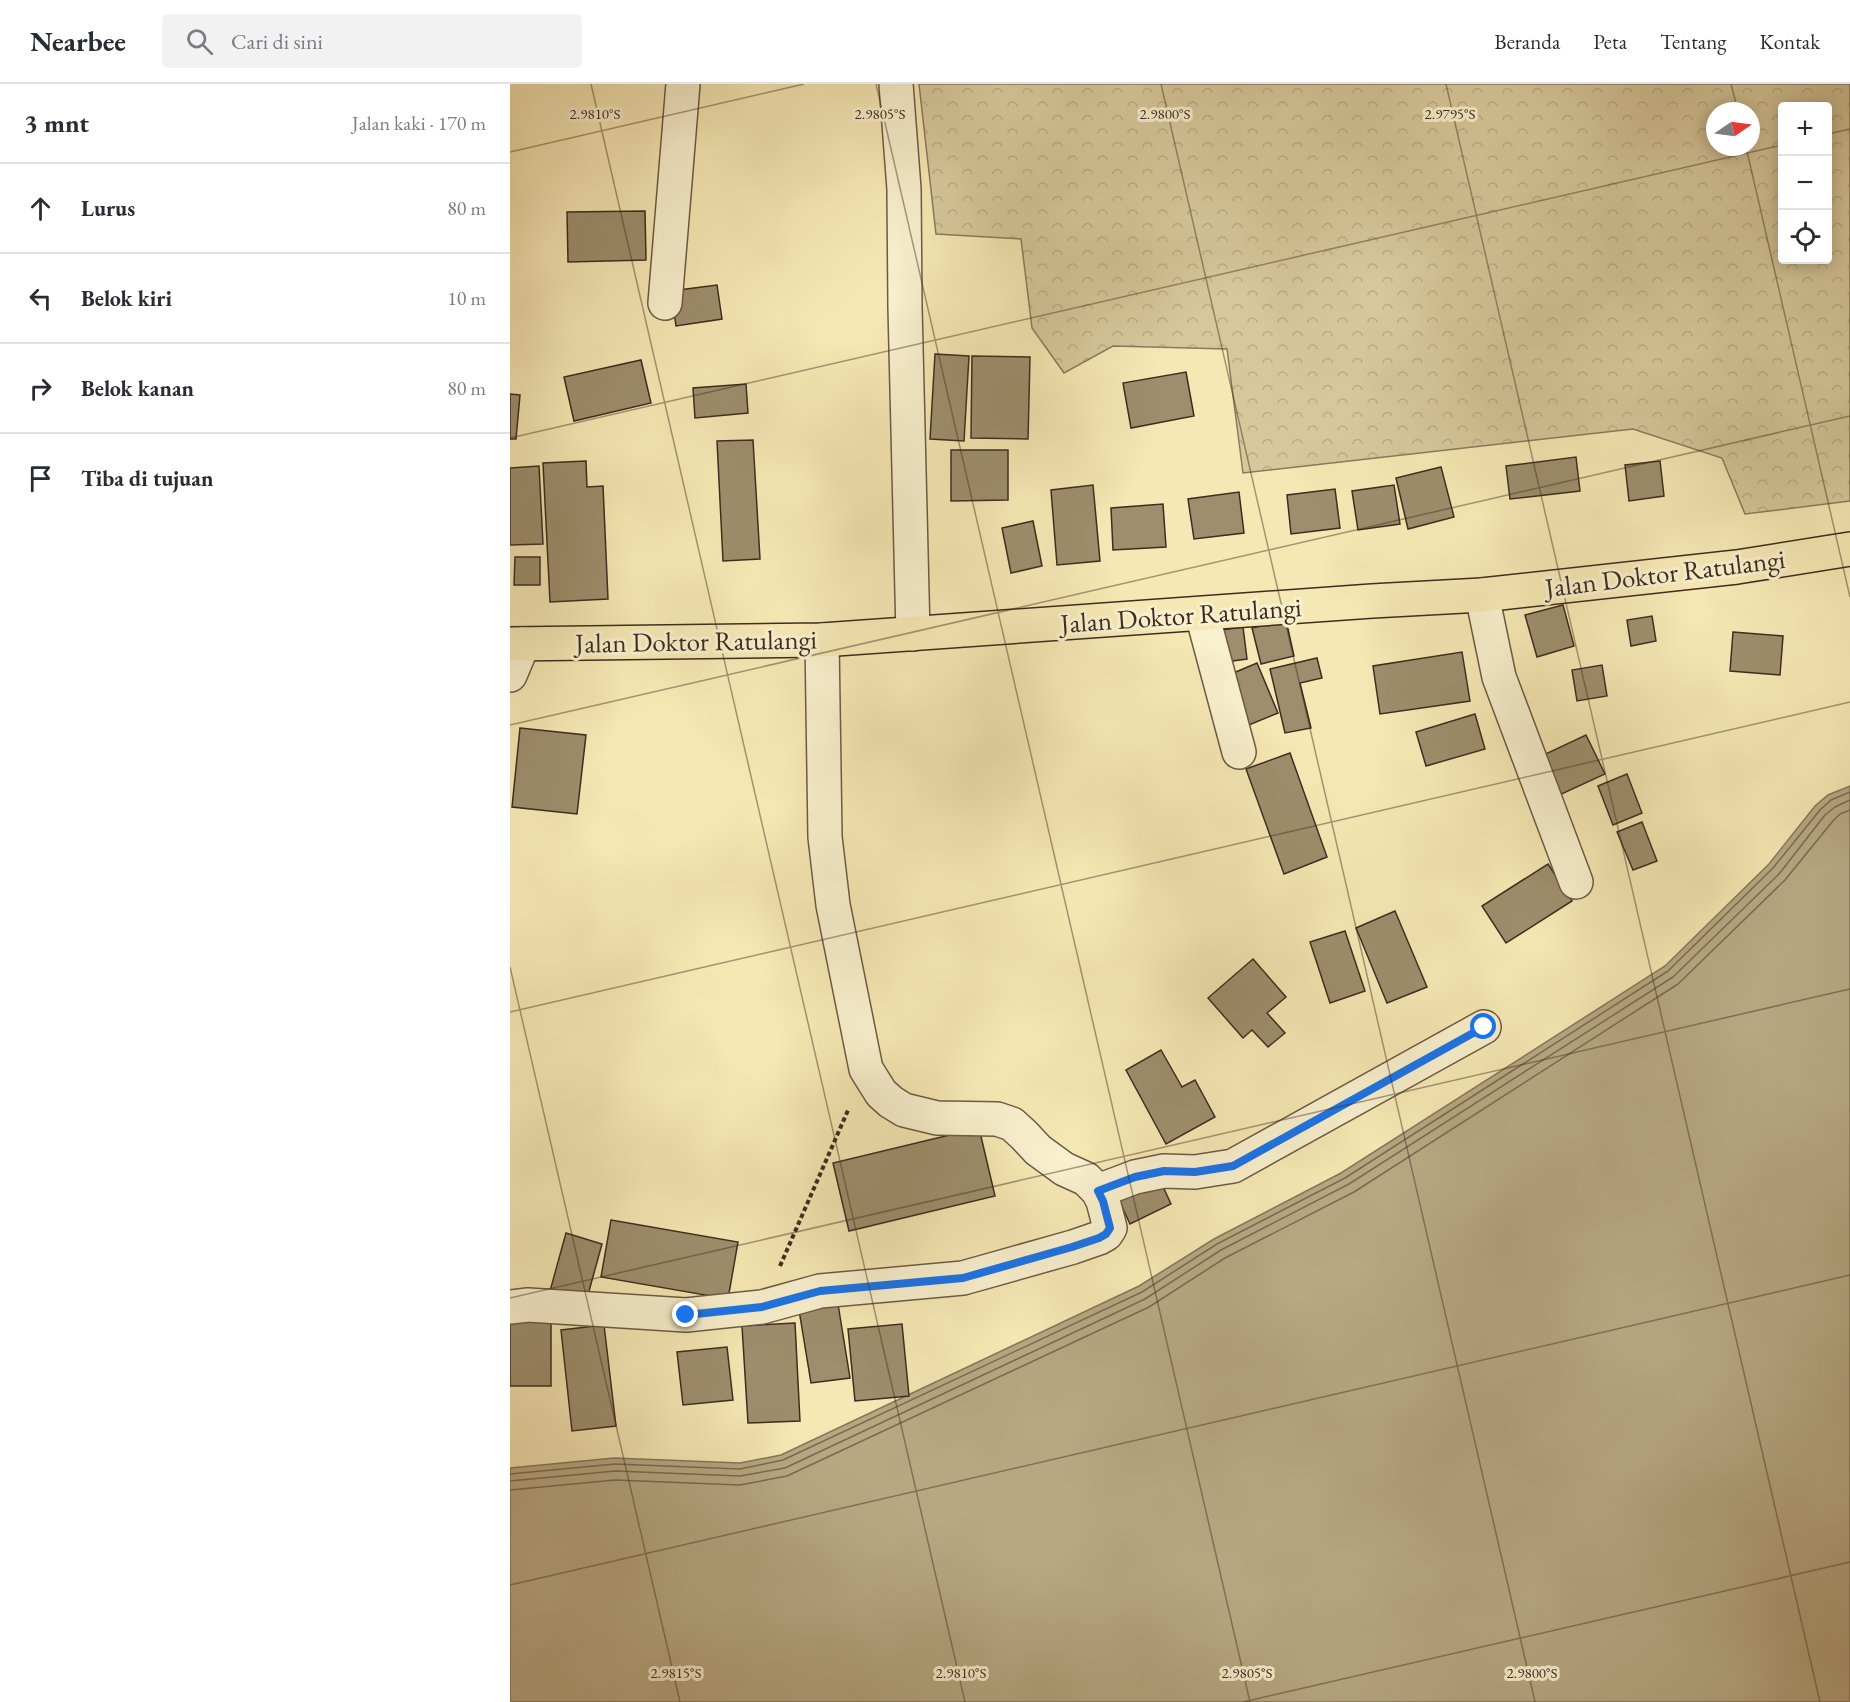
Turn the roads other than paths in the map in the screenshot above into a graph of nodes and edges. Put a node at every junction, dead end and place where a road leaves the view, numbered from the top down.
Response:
1 (683, 84) edge
2 (896, 84) edge
3 (665, 303) dead end
4 (1850, 549) edge
5 (1482, 595) junction
6 (1202, 614) junction
7 (913, 634) junction
8 (822, 640) junction
9 (517, 644) edge
10 (510, 675) edge
11 (1239, 752) dead end
12 (1576, 882) dead end
13 (1484, 1027) dead end
14 (1098, 1191) junction
15 (510, 1307) edge

1 - 3 street
2 - 7 street
4 - 5 highway, Jalan Doktor Ratulangi
5 - 6 highway, Jalan Doktor Ratulangi
5 - 12 street
6 - 7 highway, Jalan Doktor Ratulangi
6 - 11 street
7 - 8 highway, Jalan Doktor Ratulangi
8 - 9 highway, Jalan Doktor Ratulangi
8 - 14 street
9 - 10 street
13 - 14 street
14 - 15 street

